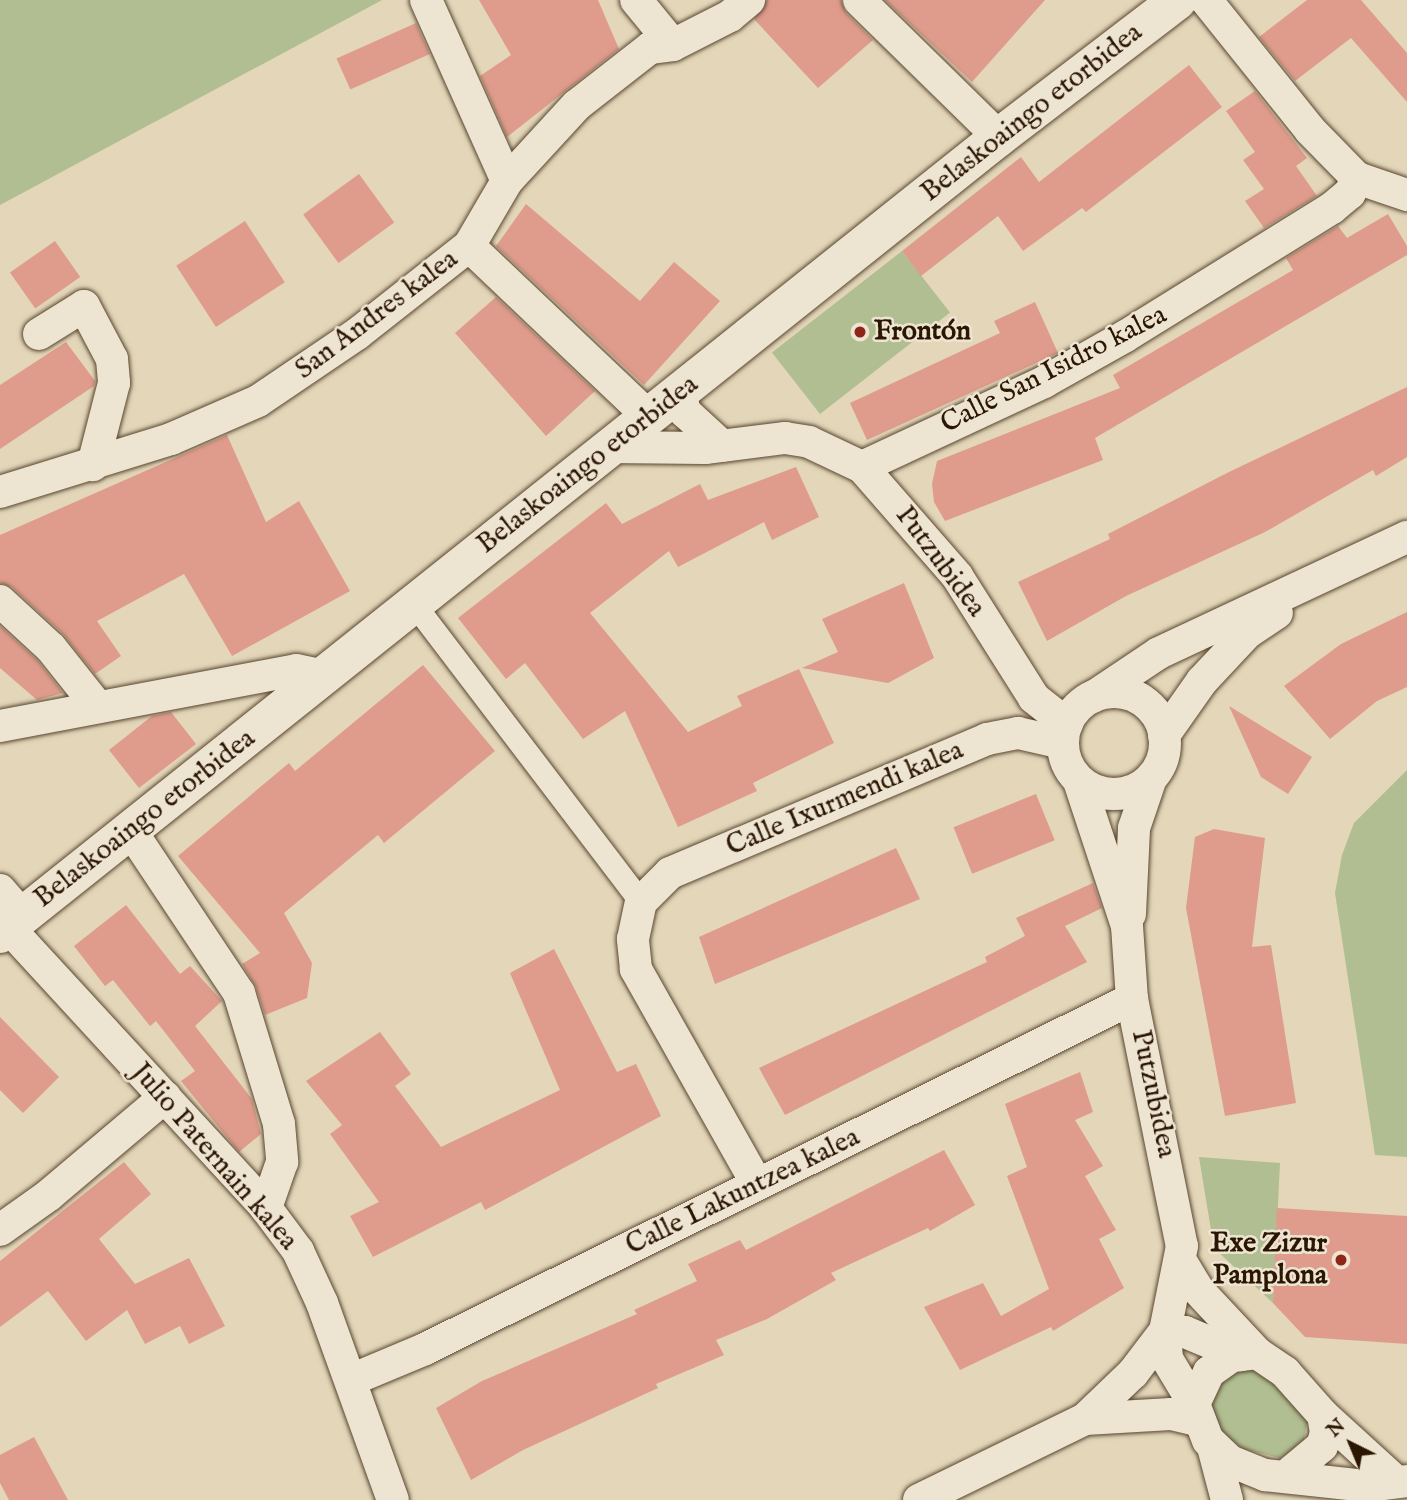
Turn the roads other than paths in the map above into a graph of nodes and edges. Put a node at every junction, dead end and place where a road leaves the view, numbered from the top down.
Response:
1 (426, 0) edge
2 (636, 0) edge
3 (749, 0) edge
4 (859, 0) edge
5 (1178, 0) edge
6 (1206, 0) edge
7 (673, 45) junction
8 (999, 136) junction
9 (1357, 178) junction
10 (507, 181) junction
11 (1407, 195) edge
12 (468, 246) junction
13 (39, 334) dead end
14 (680, 392) junction
15 (650, 418) junction
16 (722, 446) junction
17 (608, 447) junction
18 (93, 465) junction
19 (862, 467) junction
20 (0, 492) edge
21 (1407, 537) edge
22 (1332, 573) junction
23 (0, 601) edge
24 (414, 604) junction
25 (325, 676) junction
26 (1093, 697) junction
27 (98, 707) junction
28 (0, 726) edge
29 (1064, 734) junction
30 (1164, 734) junction
31 (1151, 778) junction
32 (1079, 781) junction
33 (131, 831) junction
34 (641, 902) junction
35 (7, 916) edge
36 (1127, 926) junction
37 (1132, 999) junction
38 (165, 1097) junction
39 (757, 1184) junction
40 (265, 1208) junction
41 (0, 1230) edge
42 (1182, 1263) junction
43 (1166, 1331) junction
44 (1248, 1354) junction
45 (351, 1380) junction
46 (1195, 1412) junction
47 (1323, 1415) junction
48 (1085, 1419) junction
49 (1213, 1447) junction
50 (1275, 1475) junction
51 (1400, 1480) edge
52 (393, 1500) edge
53 (919, 1500) edge
54 (1227, 1500) edge
55 (1239, 1500) edge

1 - 10 street
2 - 7 street
3 - 7 street, San Andres kalea
4 - 8 street
5 - 8 street, Belaskoaingo etorbidea
6 - 9 street
7 - 10 street, San Andres kalea
8 - 14 street, Belaskoaingo etorbidea
9 - 11 street
9 - 19 street, Calle San Isidro kalea
10 - 12 street, San Andres kalea
12 - 15 street
12 - 18 street, San Andres kalea
13 - 18 street
14 - 15 street, Belaskoaingo etorbidea
14 - 16 street
15 - 17 street, Belaskoaingo etorbidea
16 - 17 street
16 - 19 street
17 - 24 street, Belaskoaingo etorbidea
18 - 20 street, San Andres kalea
19 - 29 street, Putzubidea
21 - 22 street
22 - 26 street
22 - 30 street
23 - 27 street
24 - 25 street, Belaskoaingo etorbidea
24 - 34 street
25 - 27 street
25 - 33 street, Belaskoaingo etorbidea
26 - 29 street
26 - 30 street
27 - 28 street
29 - 32 street
29 - 34 street, Calle Ixurmendi kalea
30 - 31 street
31 - 32 street
31 - 36 street, Putzubidea
32 - 36 street, Putzubidea
33 - 35 street, Belaskoaingo etorbidea
33 - 40 street
34 - 39 street
35 - 38 street, Julio Paternain kalea
36 - 37 street, Putzubidea
37 - 39 street, Calle Lakuntzea kalea
37 - 42 street, Putzubidea
38 - 40 street, Julio Paternain kalea
38 - 41 street
39 - 45 street, Calle Lakuntzea kalea
40 - 45 street, Julio Paternain kalea
42 - 43 street, Putzubidea
42 - 44 street, Putzubidea
43 - 44 street
43 - 46 street, Putzubidea
43 - 48 street
44 - 46 street
44 - 47 street
45 - 52 street, Julio Paternain kalea
46 - 48 street
46 - 49 street
47 - 50 street
47 - 51 street
48 - 53 street
49 - 50 street
49 - 54 street
50 - 51 street
50 - 55 street

